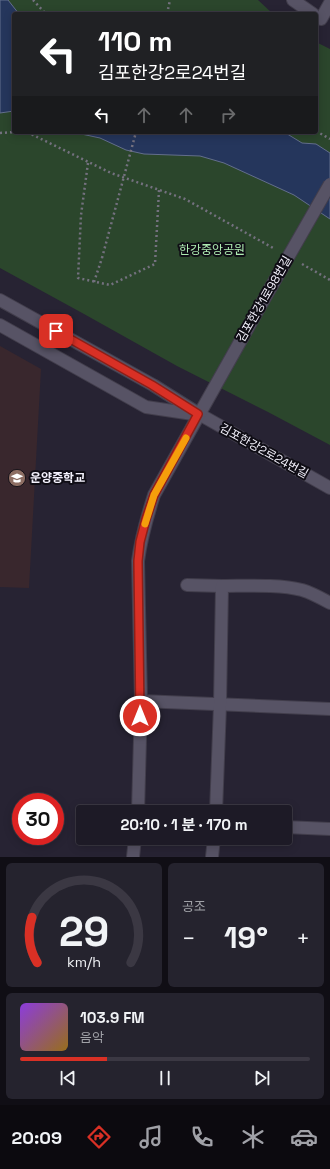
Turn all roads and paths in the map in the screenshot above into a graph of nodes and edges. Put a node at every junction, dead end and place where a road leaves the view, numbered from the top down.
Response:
1 (33, 0) edge
2 (170, 0) edge
3 (293, 0) edge
4 (330, 3) edge
5 (44, 12) edge
6 (167, 12) edge
7 (310, 12) edge
8 (320, 19) edge
9 (12, 132) edge
10 (318, 132) edge
11 (0, 133) edge
12 (29, 134) edge
13 (135, 134) edge
14 (330, 139) edge
15 (88, 163) junction
16 (330, 184) edge
17 (158, 190) junction
18 (281, 252) dead end
19 (295, 260) dead end
20 (330, 280) edge
21 (94, 282) junction
22 (0, 300) edge
23 (0, 325) edge
24 (198, 414) junction
25 (330, 488) edge
26 (187, 585) dead end
27 (222, 586) junction
28 (330, 603) edge
29 (141, 701) junction
30 (220, 705) junction
31 (330, 710) edge
32 (138, 805) edge
33 (216, 805) edge
34 (292, 827) edge
35 (330, 829) edge
36 (134, 845) edge
37 (213, 845) edge
38 (133, 857) edge
39 (212, 857) edge

1 - 5 path
2 - 6 path
3 - 7 street
4 - 8 street
9 - 11 path
10 - 14 path
12 - 15 path
13 - 21 path, bridge
15 - 17 path
15 - 21 path
16 - 24 street, 김포한강1로98번길, bridge
17 - 18 path
17 - 21 path
19 - 20 path
22 - 24 street, 김포한강2로24번길
23 - 24 street, 김포한강2로24번길
24 - 25 street, 김포한강2로24번길
24 - 29 street
26 - 27 street
27 - 28 street
27 - 30 street
29 - 30 street
29 - 32 street
30 - 31 street
30 - 33 street
34 - 35 street
36 - 38 street
37 - 39 street

